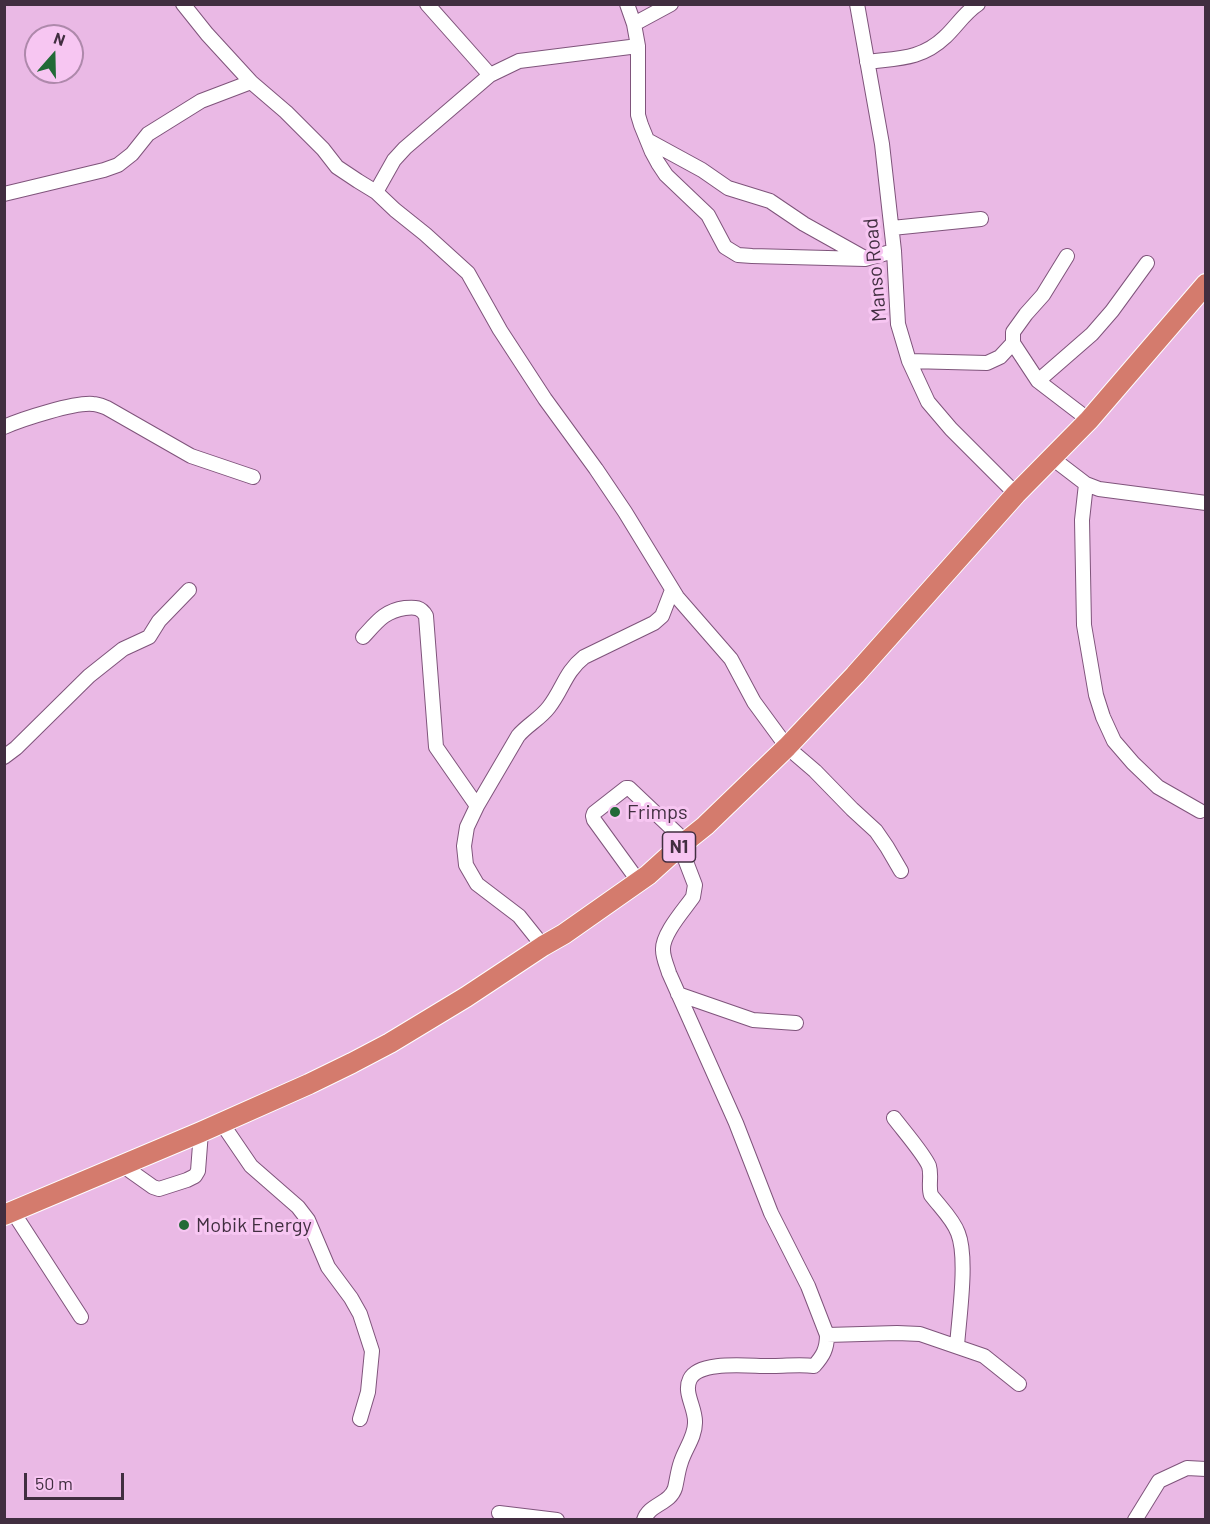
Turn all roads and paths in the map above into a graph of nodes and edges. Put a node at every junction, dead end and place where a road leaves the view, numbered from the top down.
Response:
1 (183, 4) edge
2 (427, 4) edge
3 (627, 4) edge
4 (671, 4) edge
5 (857, 4) edge
6 (978, 4) edge
7 (634, 24) junction
8 (638, 46) junction
9 (867, 62) junction
10 (490, 75) junction
11 (251, 82) junction
12 (647, 140) junction
13 (376, 192) junction
14 (4, 194) edge
15 (981, 219) dead end
16 (892, 228) junction
17 (894, 251) junction
18 (1067, 256) dead end
19 (865, 259) junction
20 (1148, 263) dead end
21 (1206, 284) edge
22 (1013, 343) junction
23 (909, 361) junction
24 (1038, 381) junction
25 (1089, 420) junction
26 (4, 427) edge
27 (1052, 458) junction
28 (253, 477) dead end
29 (1086, 484) junction
30 (1016, 494) junction
31 (1206, 503) edge
32 (189, 590) dead end
33 (672, 590) junction
34 (363, 637) dead end
35 (787, 747) junction
36 (4, 757) edge
37 (477, 806) junction
38 (1200, 811) dead end
39 (683, 844) junction
40 (901, 871) dead end
41 (639, 882) junction
42 (543, 946) junction
43 (678, 994) junction
44 (796, 1023) dead end
45 (894, 1118) dead end
46 (220, 1122) junction
47 (201, 1132) junction
48 (122, 1165) junction
49 (9, 1214) edge
50 (81, 1317) dead end
51 (827, 1335) junction
52 (957, 1346) junction
53 (1019, 1384) dead end
54 (360, 1419) dead end
55 (1206, 1469) edge
56 (499, 1513) dead end
57 (557, 1520) edge
58 (644, 1520) edge
59 (1135, 1520) edge

1 - 11 street
2 - 10 street
3 - 7 street
4 - 7 street
5 - 9 street, Manso Road
6 - 9 street
7 - 8 street
8 - 10 street
8 - 12 street
9 - 16 street, Manso Road
10 - 13 street
11 - 13 street
11 - 14 street
12 - 19 street
12 - 19 street
13 - 33 street
15 - 16 street
16 - 17 street, Manso Road
17 - 19 street
17 - 23 street, Manso Road
18 - 22 street
20 - 24 street
21 - 25 highway, N1
22 - 23 street
22 - 24 street
23 - 30 street, Manso Road
24 - 25 street
25 - 27 highway, N1
26 - 28 street
27 - 29 street
27 - 30 highway, N1
29 - 31 street
29 - 38 street
30 - 35 highway, N1
32 - 36 street
33 - 35 street
33 - 37 street
34 - 37 street
35 - 39 highway, N1
35 - 40 street
37 - 42 street
39 - 41 highway, N1
39 - 41 street
39 - 43 street
41 - 42 highway, N1
42 - 46 highway, N1
43 - 44 street
43 - 51 street
45 - 52 street
46 - 47 highway, N1
46 - 54 street
47 - 48 highway, N1
47 - 48 street
48 - 49 highway, N1
49 - 50 street
51 - 52 street
51 - 58 street
52 - 53 street
55 - 59 street
56 - 57 street

